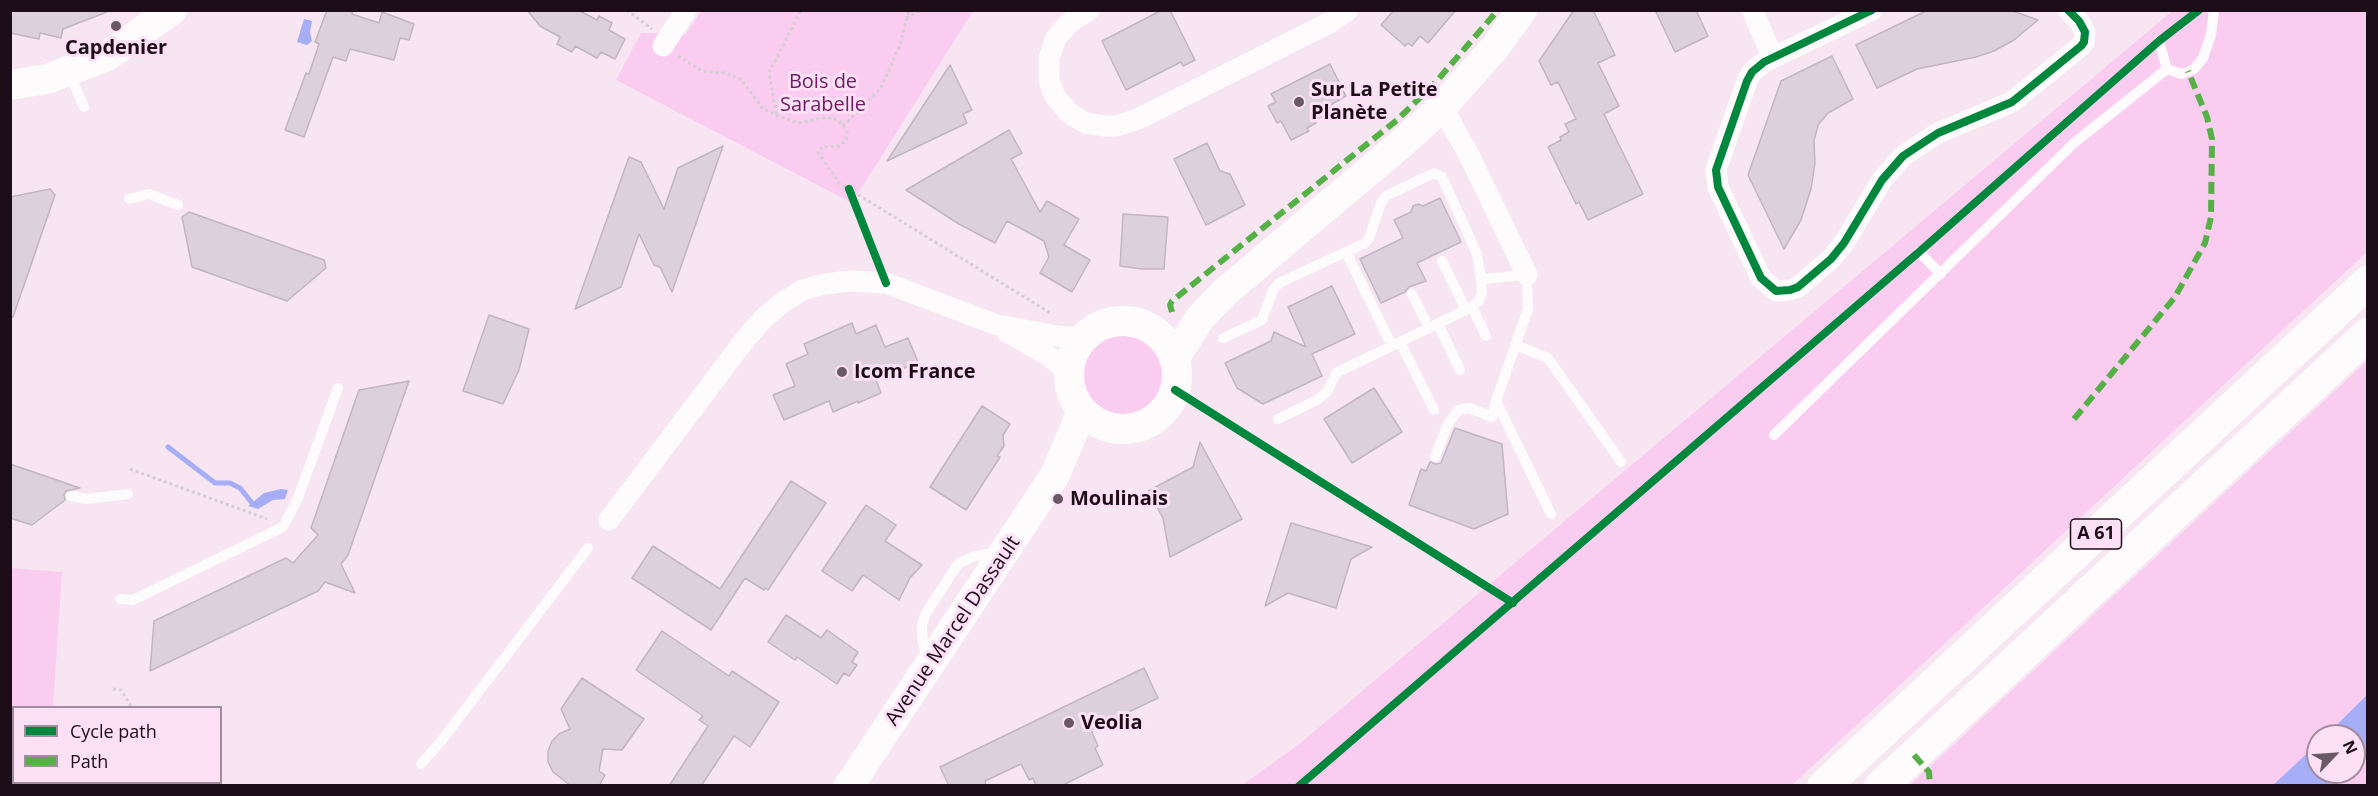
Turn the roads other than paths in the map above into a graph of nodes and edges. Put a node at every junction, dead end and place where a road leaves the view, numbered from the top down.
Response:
1 (150, 10) edge
2 (172, 10) edge
3 (686, 10) edge
4 (1089, 10) edge
5 (1348, 10) edge
6 (1522, 10) edge
7 (1752, 10) edge
8 (1872, 10) edge
9 (2068, 10) edge
10 (2214, 10) edge
11 (2159, 41) dead end
12 (667, 46) road end
13 (1773, 58) junction
14 (67, 66) junction
15 (2167, 69) junction
16 (10, 71) edge
17 (10, 85) edge
18 (84, 107) dead end
19 (1443, 107) junction
20 (129, 199) dead end
21 (178, 205) dead end
22 (1346, 252) junction
23 (1919, 252) dead end
24 (1442, 261) dead end
25 (1941, 274) junction
26 (1527, 275) junction
27 (1481, 279) junction
28 (2367, 282) edge
29 (1225, 291) junction
30 (1412, 294) dead end
31 (1469, 309) junction
32 (997, 325) junction
33 (1144, 326) junction
34 (1433, 326) junction
35 (2367, 334) edge
36 (1486, 336) dead end
37 (1083, 338) junction
38 (1223, 338) dead end
39 (1396, 344) junction
40 (1515, 345) junction
41 (1174, 359) junction
42 (1460, 370) dead end
43 (1069, 373) junction
44 (338, 388) dead end
45 (1496, 401) junction
46 (1434, 410) dead end
47 (1082, 411) junction
48 (1278, 419) dead end
49 (1115, 429) junction
50 (1774, 435) dead end
51 (1435, 458) dead end
52 (1621, 462) dead end
53 (1055, 475) junction
54 (128, 494) dead end
55 (71, 496) dead end
56 (1551, 514) dead end
57 (609, 520) dead end
58 (588, 548) dead end
59 (120, 599) dead end
60 (421, 764) dead end
61 (849, 786) edge
62 (1824, 786) edge
63 (1881, 786) edge

1 - 14 street
2 - 14 street
3 - 12 street
4 - 5 street
6 - 19 street
7 - 13 street
8 - 13 street
9 - 13 street
10 - 15 lane
11 - 15 lane
14 - 16 street
14 - 17 street
14 - 18 lane
15 - 25 lane
19 - 26 street
19 - 29 street
20 - 21 lane
22 - 27 lane
22 - 38 lane
22 - 39 lane
23 - 25 lane
24 - 31 lane
25 - 50 lane
26 - 27 lane
26 - 40 lane
27 - 31 lane
28 - 62 highway, A 61
29 - 33 street
29 - 41 street
30 - 34 lane
31 - 34 lane
31 - 36 lane
32 - 37 street
32 - 43 street
32 - 57 street
33 - 37 street
33 - 41 street
34 - 39 lane
34 - 42 lane
35 - 63 highway, A 61
37 - 43 street
39 - 46 lane
39 - 48 lane
40 - 45 lane
40 - 52 lane
41 - 49 street, Avenue Marcel Dassault
43 - 47 street
44 - 59 lane
45 - 51 lane
45 - 56 lane
47 - 49 street
47 - 53 street, Avenue Marcel Dassault
49 - 53 street, Avenue Marcel Dassault
53 - 61 street, Avenue Marcel Dassault
54 - 55 lane
58 - 60 lane

